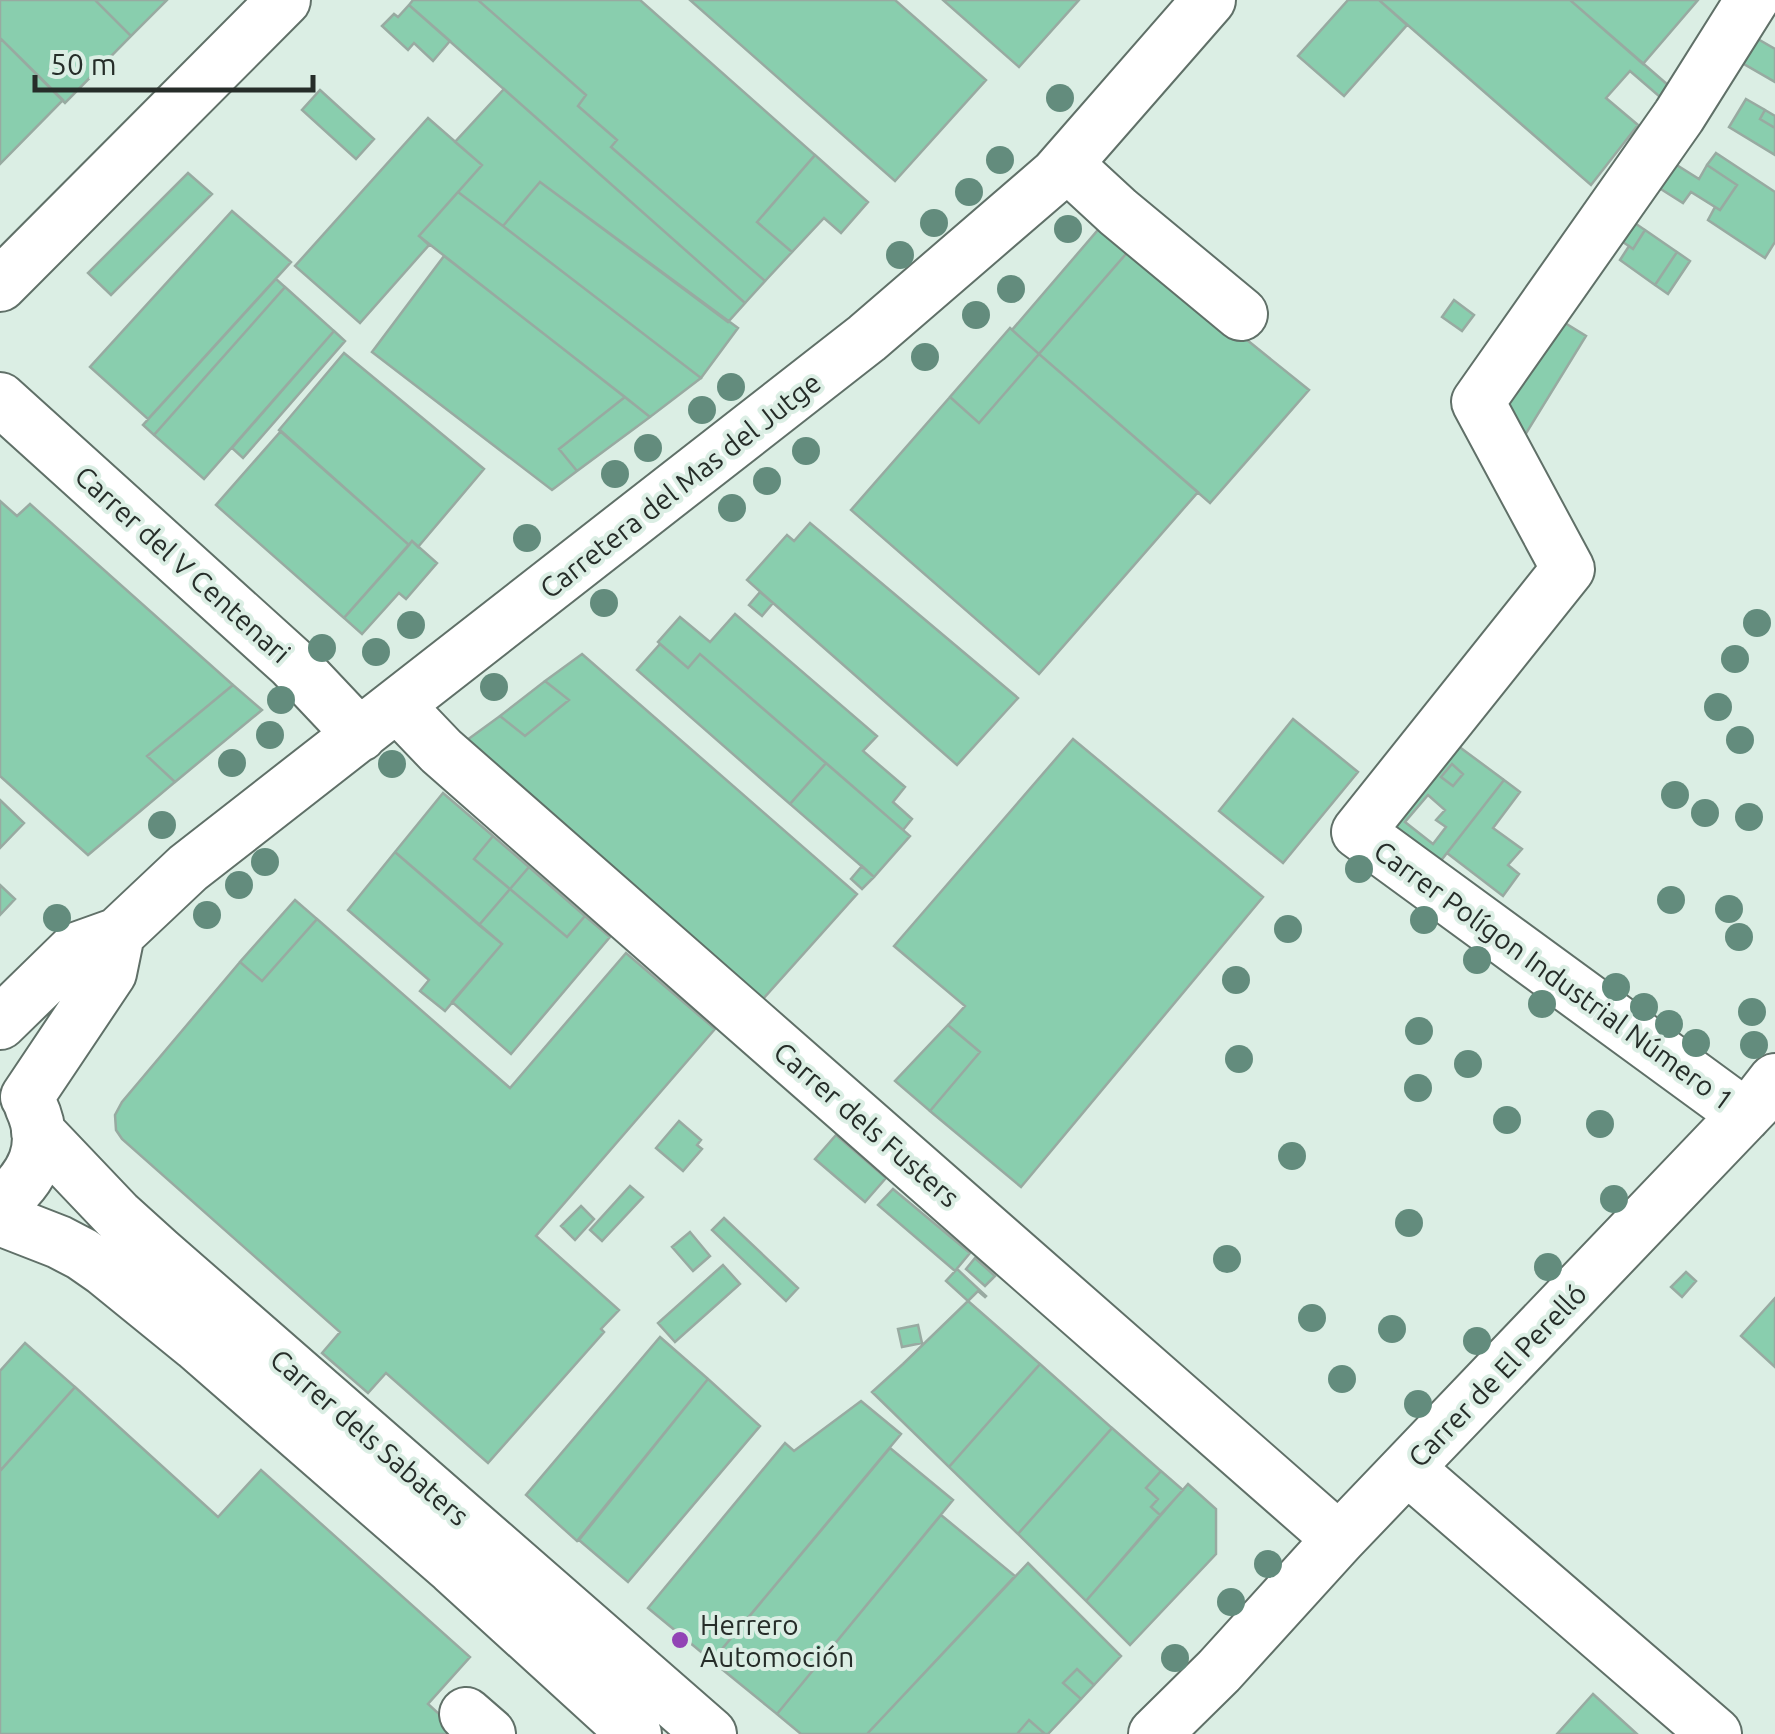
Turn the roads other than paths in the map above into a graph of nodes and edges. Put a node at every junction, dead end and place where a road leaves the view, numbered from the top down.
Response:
1 (284, 0) edge
2 (1209, 0) edge
3 (1752, 0) edge
4 (1066, 164) junction
5 (0, 285) edge
6 (1241, 314) dead end
7 (0, 399) edge
8 (379, 720) junction
9 (118, 934) junction
10 (0, 1023) edge
11 (1760, 1097) edge
12 (22, 1100) edge
13 (0, 1204) edge
14 (0, 1219) edge
15 (1407, 1468) junction
16 (1339, 1539) junction
17 (1219, 1670) junction
18 (634, 1734) edge
19 (710, 1734) edge
20 (1155, 1734) edge
21 (1180, 1734) edge
22 (1716, 1734) edge

1 - 5 street
2 - 4 street, Carretera del Mas del Jutge
3 - 11 street, Carrer Polígon Industrial Número 1
4 - 6 street
4 - 8 street, Carretera del Mas del Jutge
7 - 8 street, Carrer del V Centenari
8 - 9 street, Carretera del Mas del Jutge
8 - 16 street, Carrer dels Fusters
9 - 10 street, Carretera del Mas del Jutge
9 - 12 street
11 - 15 street, Carrer de El Perelló
12 - 13 street
12 - 19 street, Carrer dels Sabaters
14 - 18 street, Carrer dels Sabaters
15 - 16 street, Carrer de El Perelló
15 - 22 street
16 - 17 street, Carrer de El Perelló
17 - 20 street, Carrer de El Perelló
17 - 21 street, Carrer de El Perelló

